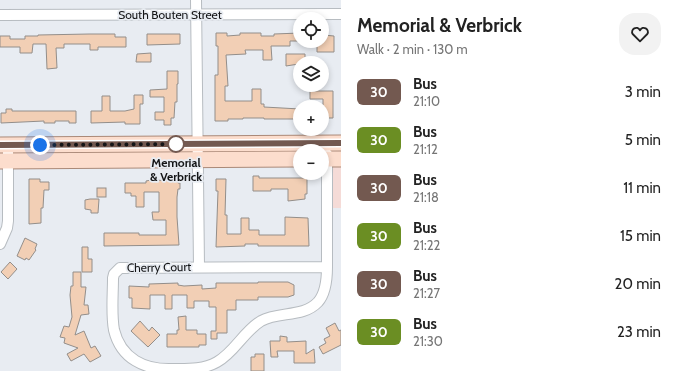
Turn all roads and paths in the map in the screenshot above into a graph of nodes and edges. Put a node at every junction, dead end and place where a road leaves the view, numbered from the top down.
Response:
1 (196, 0) edge
2 (196, 14) junction
3 (341, 14) edge
4 (0, 15) edge
5 (198, 144) junction
6 (334, 144) edge
7 (4, 145) edge
8 (293, 159) edge
9 (330, 159) edge
10 (198, 160) junction
11 (4, 161) edge
12 (0, 244) edge
13 (199, 267) junction
14 (327, 267) junction

1 - 2 street
2 - 3 street, South Bouten Street
2 - 4 street, South Bouten Street
2 - 5 street
5 - 6 main road
5 - 7 main road
5 - 10 street
6 - 9 street, Cherry Court
7 - 11 street
8 - 10 main road
9 - 14 street, Cherry Court
10 - 11 main road
10 - 13 street
11 - 12 street
13 - 14 street, Cherry Court
13 - 14 street, Cherry Court

